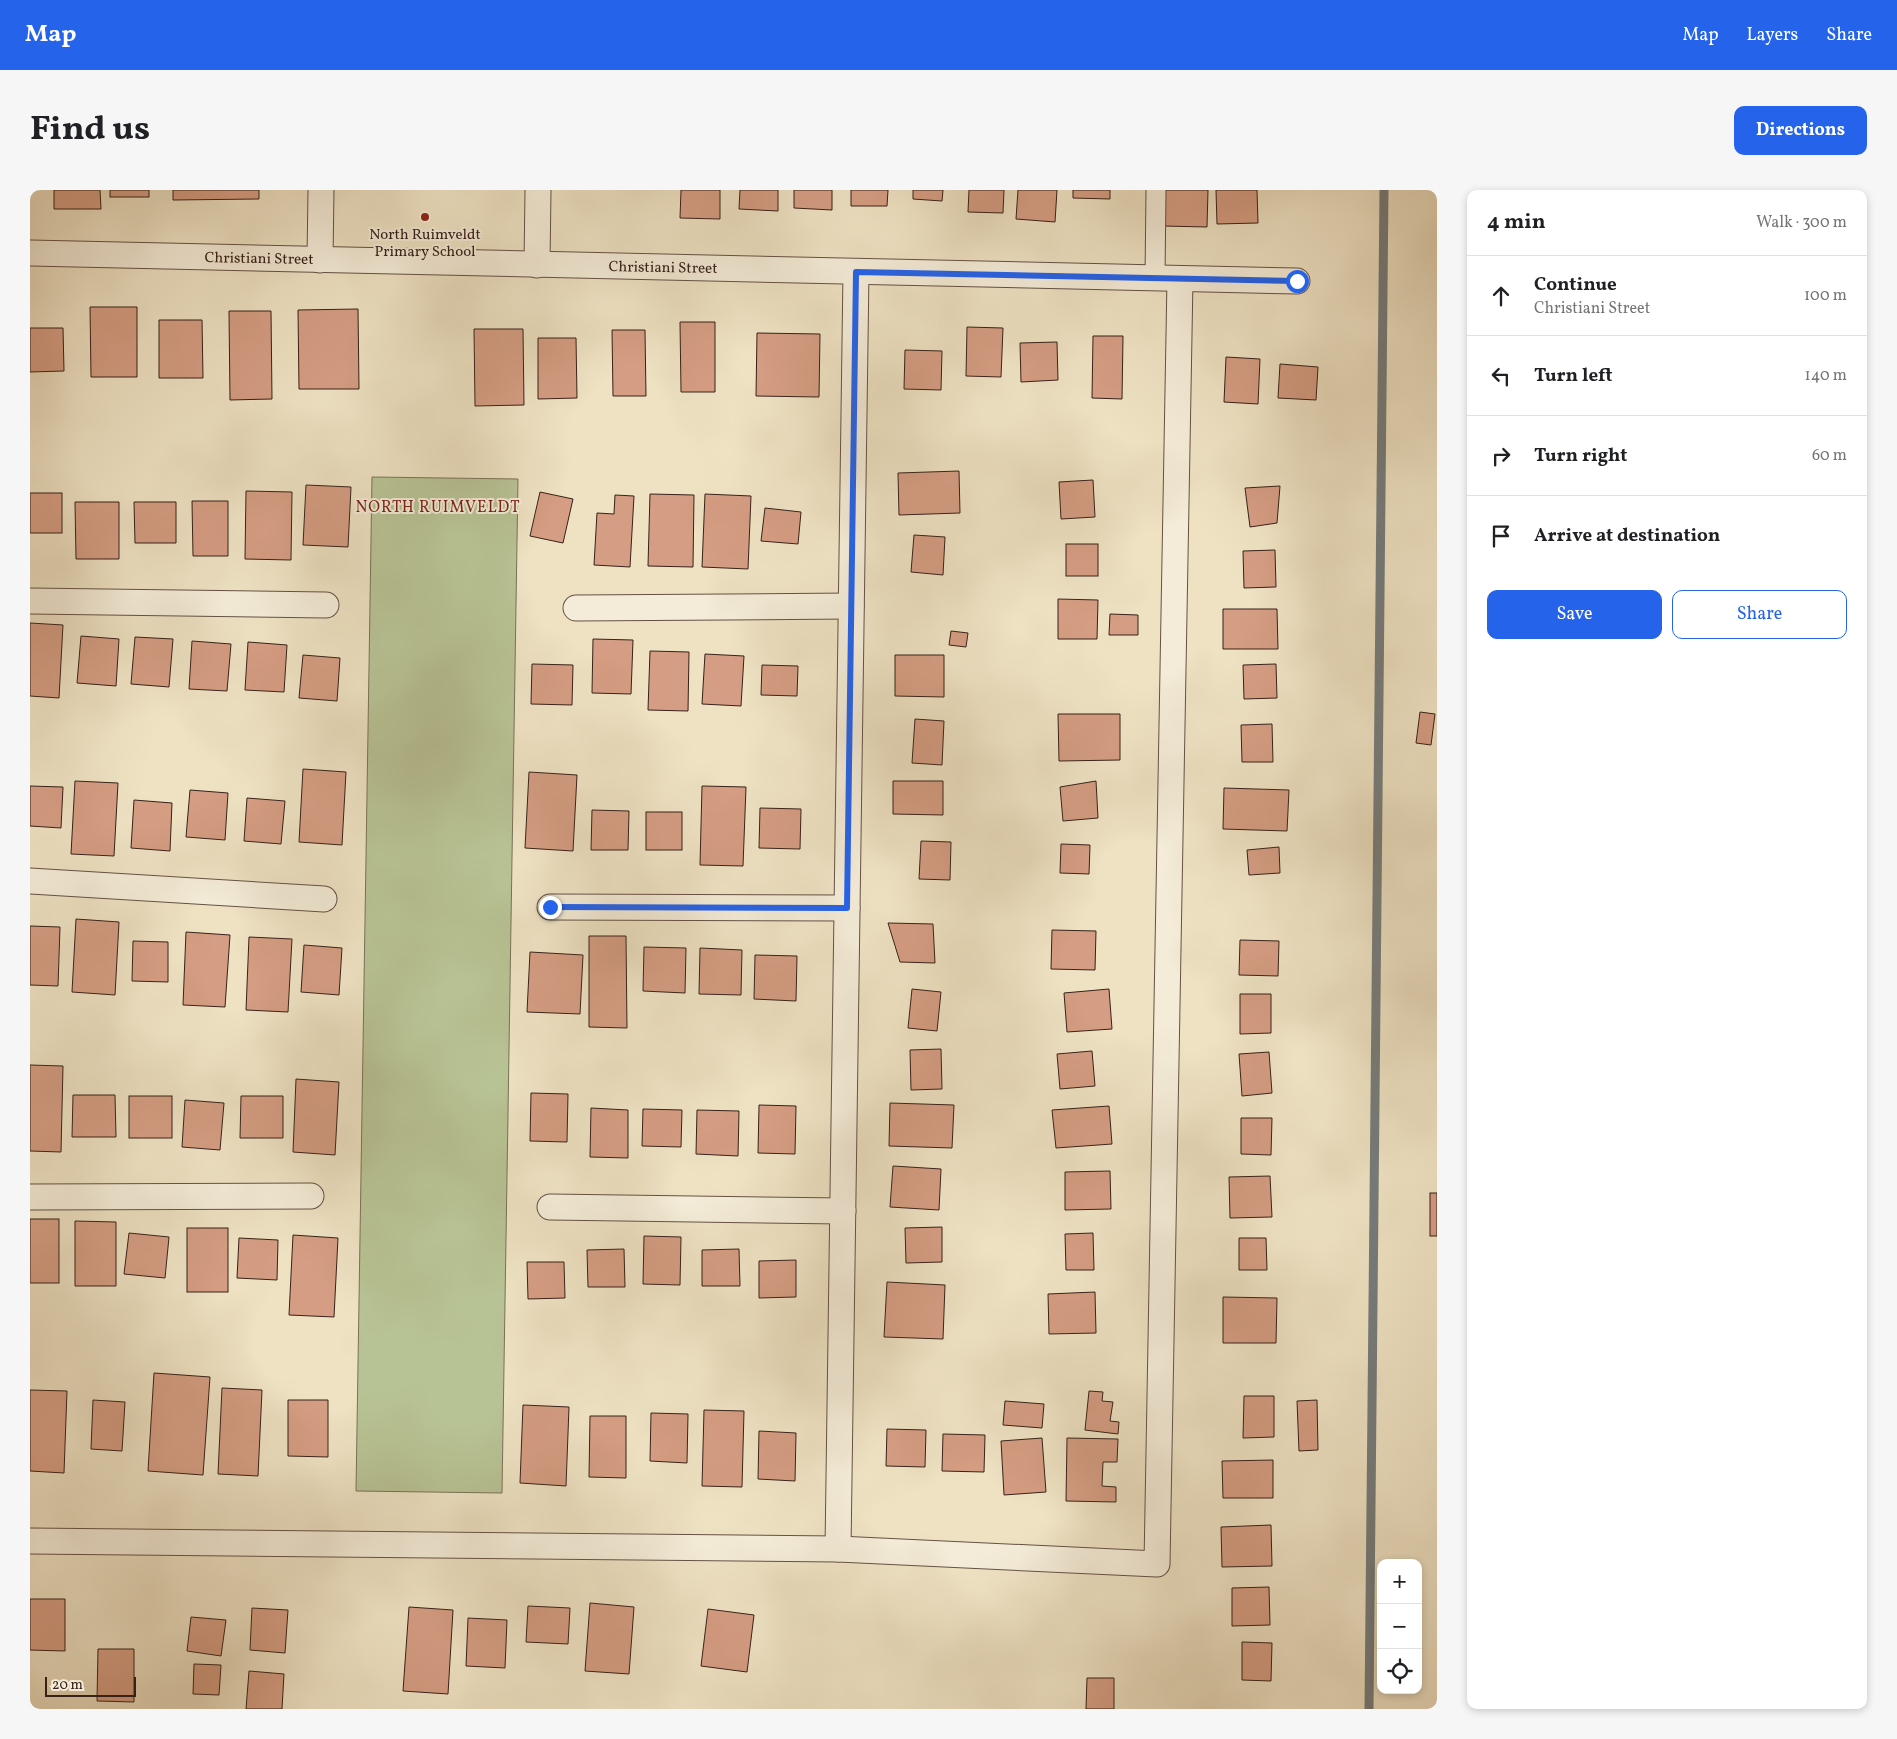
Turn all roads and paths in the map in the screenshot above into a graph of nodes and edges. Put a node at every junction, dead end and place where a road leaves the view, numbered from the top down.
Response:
1 (321, 190) edge
2 (538, 190) edge
3 (1156, 190) edge
4 (30, 253) edge
5 (320, 260) junction
6 (537, 265) junction
7 (856, 272) junction
8 (1155, 278) junction
9 (1180, 279) junction
10 (1297, 281) dead end
11 (30, 601) edge
12 (326, 605) dead end
13 (852, 606) junction
14 (576, 608) dead end
15 (30, 881) edge
16 (324, 899) dead end
17 (550, 907) dead end
18 (847, 908) junction
19 (30, 1196) edge
20 (311, 1196) dead end
21 (550, 1207) dead end
22 (843, 1211) junction
23 (30, 1541) edge
24 (838, 1550) junction

1 - 5 street
2 - 6 street
3 - 8 street
4 - 5 street, Christiani Street
5 - 6 street, Christiani Street
6 - 7 street, Christiani Street
7 - 8 street, Christiani Street
7 - 13 street
8 - 9 street, Christiani Street
9 - 10 street, Christiani Street
9 - 24 street
11 - 12 street
13 - 14 street
13 - 18 street
15 - 16 street
17 - 18 street
18 - 22 street
19 - 20 street
21 - 22 street
22 - 24 street
23 - 24 street

